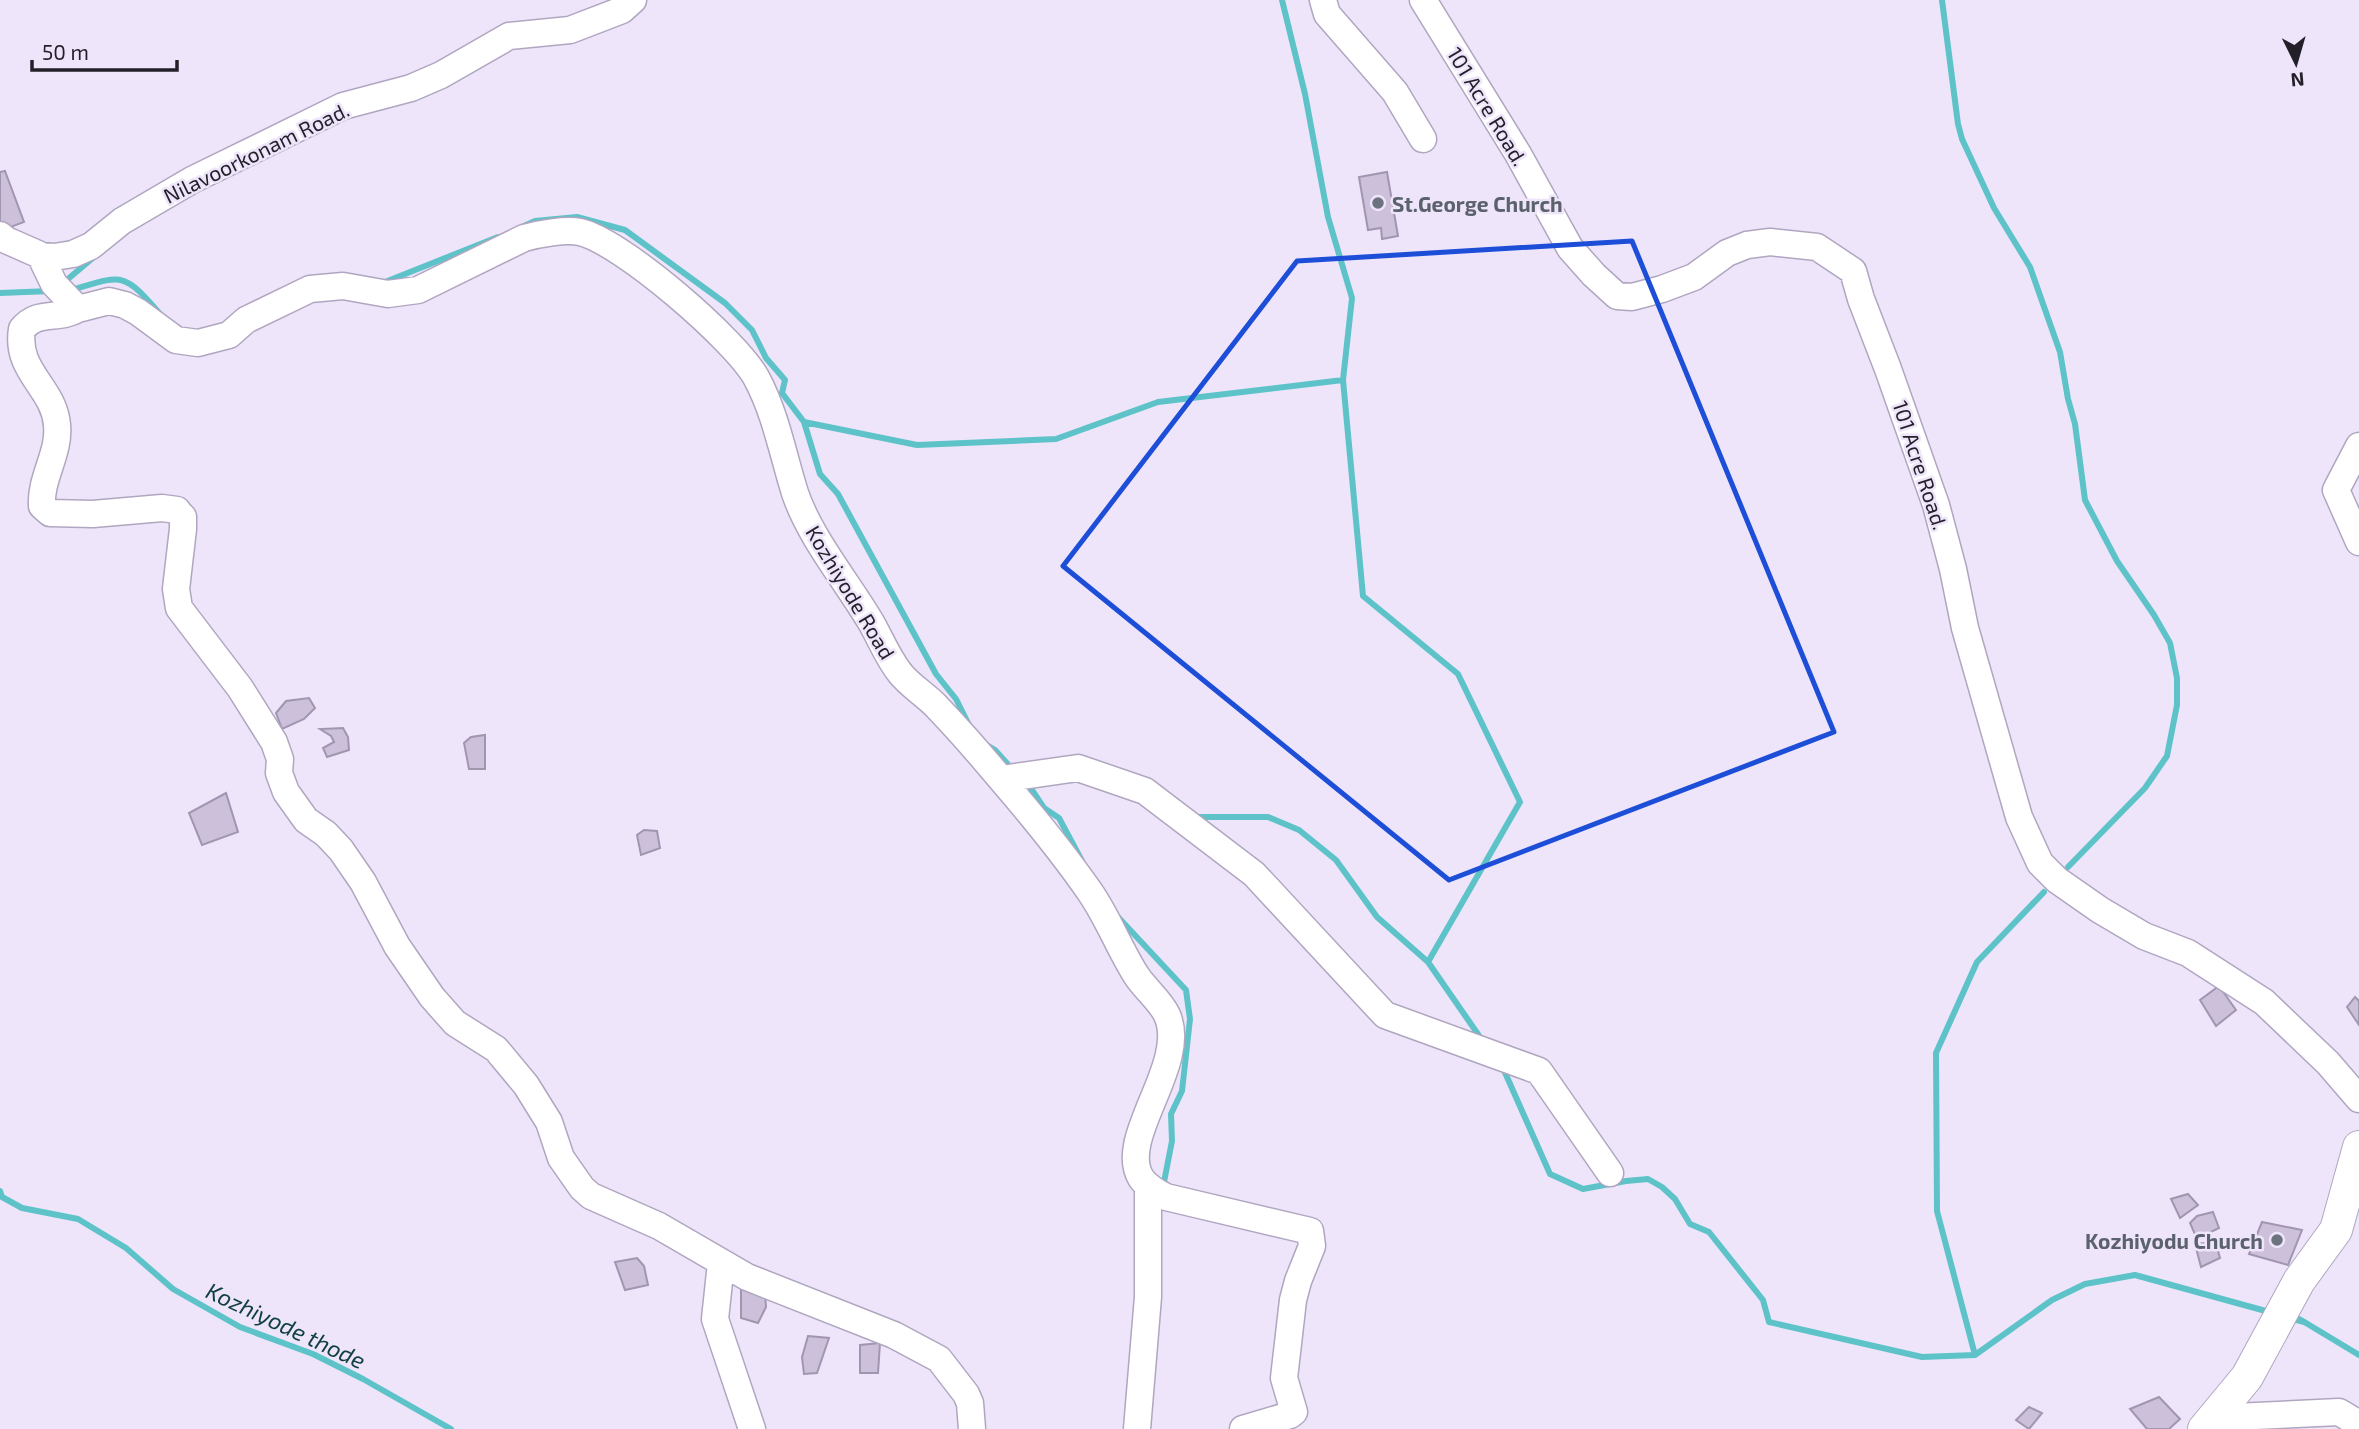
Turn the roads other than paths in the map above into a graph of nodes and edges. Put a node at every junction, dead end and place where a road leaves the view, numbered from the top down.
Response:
1 (633, 0) edge
2 (1323, 0) edge
3 (1423, 0) edge
4 (1423, 139) dead end
5 (0, 235) edge
6 (41, 256) junction
7 (65, 295) junction
8 (2359, 446) edge
9 (2359, 542) edge
10 (1001, 779) junction
11 (2359, 1099) edge
12 (2359, 1147) edge
13 (1610, 1173) dead end
14 (1148, 1186) junction
15 (721, 1263) junction
16 (2208, 1424) edge
17 (2359, 1424) edge
18 (752, 1429) edge
19 (972, 1429) edge
20 (1137, 1429) edge
21 (1243, 1429) edge

1 - 6 street, Nilavoorkonam Road.
2 - 4 street
3 - 11 street, 101 Acre Road.
5 - 6 street
6 - 7 street
7 - 10 street, Kozhiyode Road
7 - 15 street, Kozhiyode Road
8 - 9 street
10 - 13 street
10 - 14 street, Kozhiyode Road
12 - 16 main road
14 - 20 street
14 - 21 street
15 - 18 street
15 - 19 street
16 - 17 street

